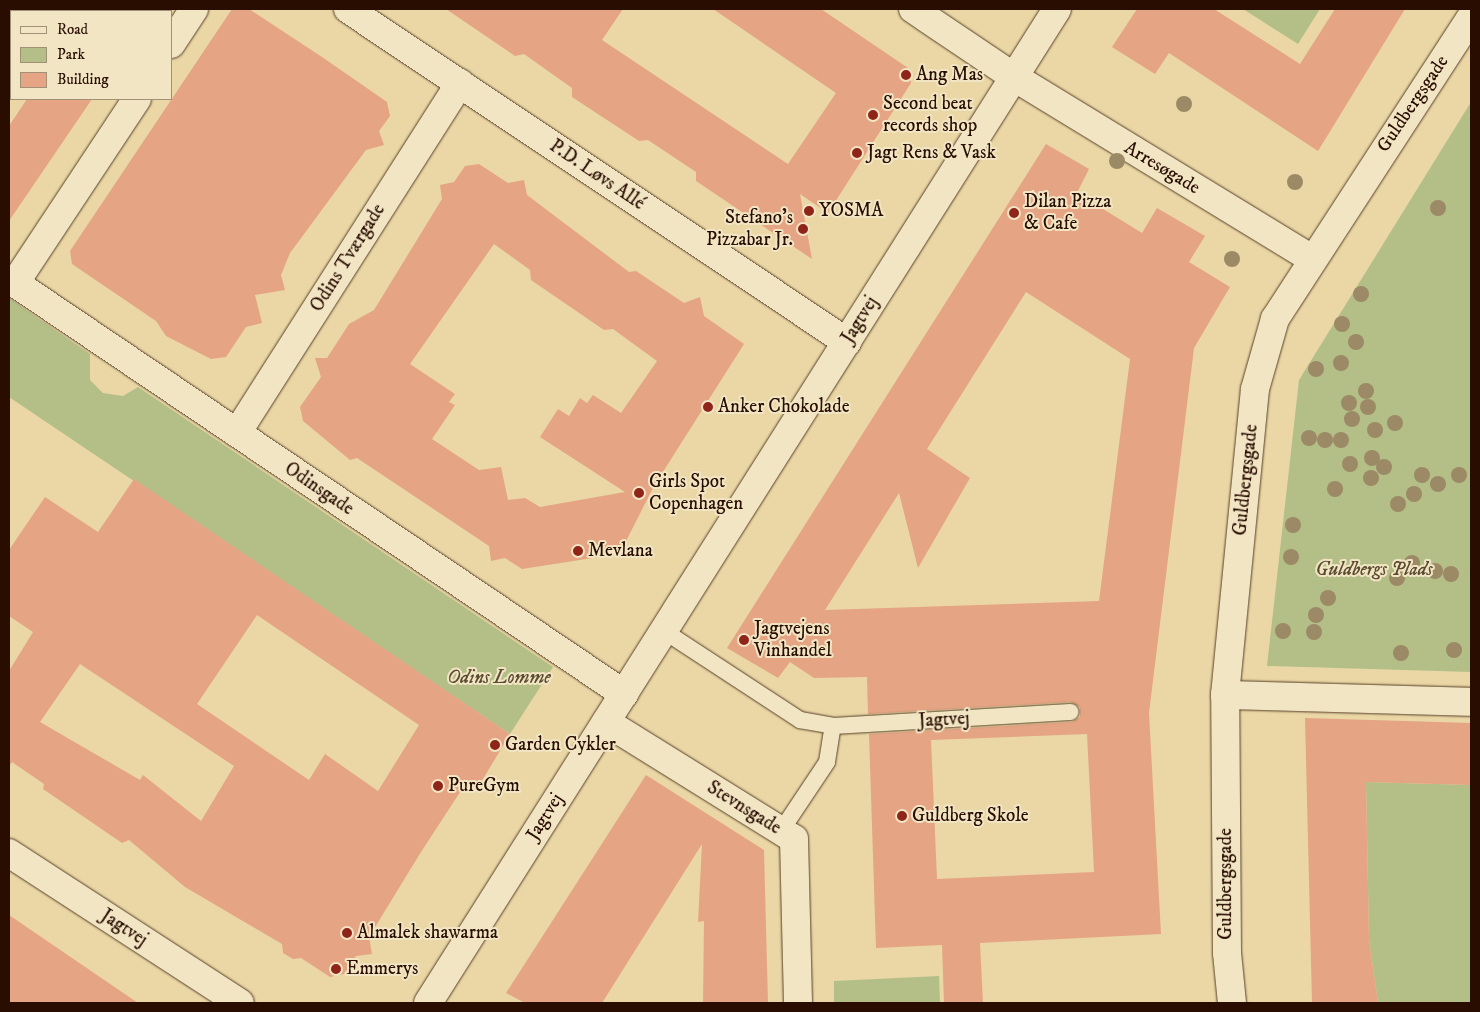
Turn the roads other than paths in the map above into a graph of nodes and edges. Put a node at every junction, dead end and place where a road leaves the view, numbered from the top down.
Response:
1 (194, 9) edge
2 (348, 9) edge
3 (914, 9) edge
4 (1057, 9) edge
5 (1471, 17) edge
6 (172, 42) edge
7 (1014, 78) junction
8 (460, 83) junction
9 (132, 107) edge
10 (1311, 258) junction
11 (12, 281) edge
12 (846, 342) junction
13 (237, 433) junction
14 (664, 631) junction
15 (624, 694) junction
16 (1226, 695) junction
17 (1471, 702) edge
18 (1071, 712) dead end
19 (606, 722) junction
20 (833, 726) junction
21 (781, 831) junction
22 (9, 853) edge
23 (240, 1003) edge
24 (428, 1003) edge
25 (798, 1003) edge
26 (1232, 1003) edge

1 - 6 street
2 - 8 street, P.D. Løvs Allé
3 - 7 street, Arresøgade
4 - 7 street, Jagtvej
5 - 10 street, Guldbergsgade
7 - 10 street, Arresøgade
7 - 12 street, Jagtvej
8 - 12 street, P.D. Løvs Allé
8 - 13 street, Odins Tværgade
9 - 11 street, Odinsgade
10 - 16 street, Guldbergsgade
11 - 13 street, Odinsgade
12 - 14 street, Jagtvej
13 - 15 street, Odinsgade
14 - 15 street, Jagtvej
14 - 20 lane, Jagtvej
15 - 19 street, Jagtvej
16 - 17 street
16 - 26 street, Guldbergsgade
18 - 20 lane, Jagtvej
19 - 21 street, Stevnsgade
19 - 24 street, Jagtvej
20 - 21 lane
21 - 25 street, Stevnsgade
22 - 23 street, Jagtvej

